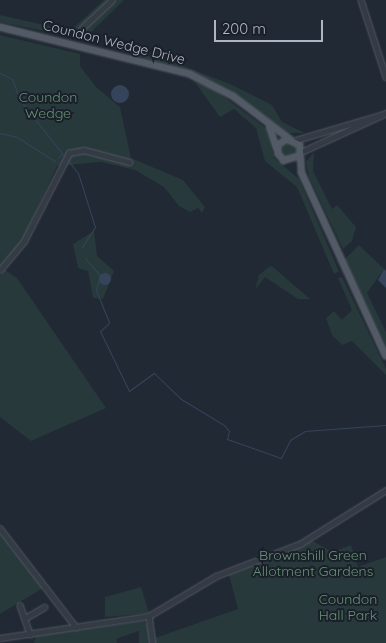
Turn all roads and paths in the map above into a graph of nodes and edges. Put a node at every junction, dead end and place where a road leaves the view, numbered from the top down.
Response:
1 (112, 0) edge
2 (361, 0) edge
3 (0, 27) edge
4 (81, 29) dead end
5 (386, 77) edge
6 (386, 113) edge
7 (268, 124) junction
8 (293, 140) junction
9 (277, 148) junction
10 (300, 154) junction
11 (129, 162) dead end
12 (287, 162) junction
13 (302, 173) junction
14 (0, 270) edge
15 (386, 356) edge
16 (386, 490) edge
17 (0, 528) edge
18 (20, 605) dead end
19 (44, 607) dead end
20 (149, 616) junction
21 (27, 617) junction
22 (76, 626) junction
23 (30, 634) junction
24 (0, 638) edge
25 (153, 643) edge

1 - 4 street
2 - 5 street
3 - 7 main road, Coundon Wedge Drive
6 - 8 street
6 - 10 street
7 - 8 main road, Coundon Wedge Drive
7 - 9 main road
8 - 9 main road
8 - 10 main road
9 - 12 main road
10 - 12 main road
10 - 13 main road
11 - 14 street
12 - 13 main road
13 - 15 main road
16 - 20 street
17 - 22 street
18 - 21 street
19 - 21 street
20 - 22 street
20 - 25 street
21 - 23 street
22 - 23 street
23 - 24 street

